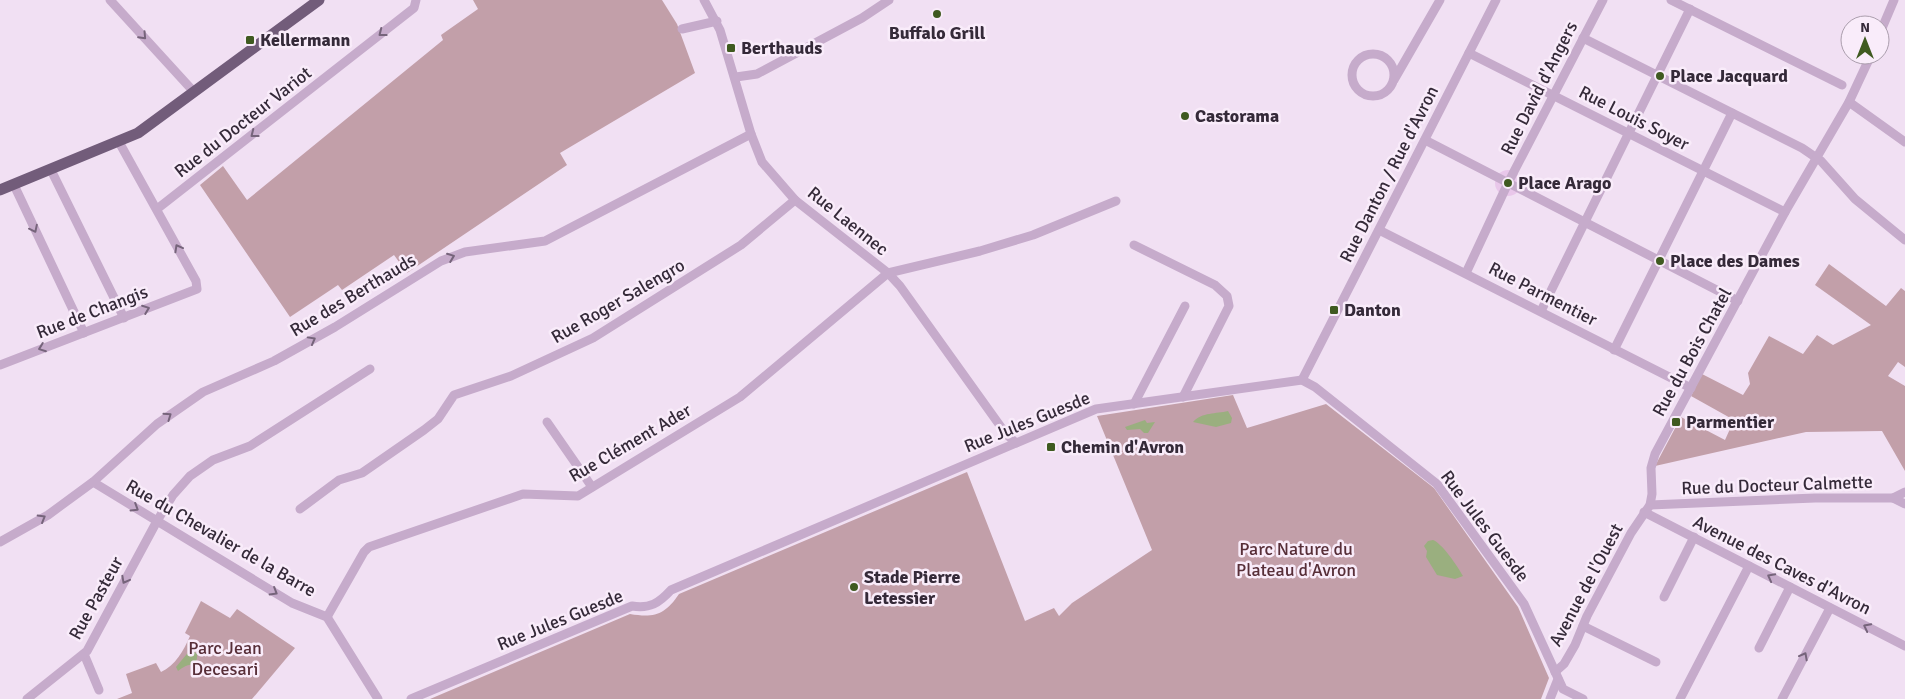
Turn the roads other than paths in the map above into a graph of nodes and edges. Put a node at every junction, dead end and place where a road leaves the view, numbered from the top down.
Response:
1 (110, 0) edge
2 (416, 0) edge
3 (704, 0) edge
4 (889, 0) edge
5 (1440, 0) edge
6 (1496, 0) edge
7 (1602, 0) edge
8 (1671, 0) edge
9 (1894, 0) edge
10 (315, 1) edge
11 (1690, 9) junction
12 (1888, 15) edge
13 (716, 21) junction
14 (682, 29) dead end
15 (1583, 38) junction
16 (1469, 53) junction
17 (1408, 55) junction
18 (1387, 59) junction
19 (1866, 65) edge
20 (1658, 75) junction
21 (736, 77) junction
22 (1392, 84) junction
23 (1842, 85) dead end
24 (194, 92) junction
25 (1554, 96) junction
26 (1849, 102) junction
27 (1732, 113) junction
28 (752, 134) junction
29 (1629, 134) junction
30 (1425, 140) junction
31 (119, 142) junction
32 (1905, 142) edge
33 (1817, 158) junction
34 (50, 170) junction
35 (1703, 172) junction
36 (1508, 183) junction
37 (14, 185) junction
38 (0, 190) edge
39 (795, 200) junction
40 (1116, 201) dead end
41 (157, 209) junction
42 (1786, 212) junction
43 (1585, 222) junction
44 (1379, 230) junction
45 (1905, 240) edge
46 (1134, 244) dead end
47 (1658, 260) junction
48 (888, 273) junction
49 (1466, 273) junction
50 (1738, 301) junction
51 (1184, 306) dead end
52 (1540, 311) junction
53 (124, 318) junction
54 (84, 332) junction
55 (1614, 350) junction
56 (0, 364) edge
57 (370, 369) dead end
58 (1302, 380) junction
59 (1691, 388) junction
60 (1183, 396) junction
61 (1134, 404) junction
62 (546, 422) dead end
63 (1016, 443) junction
64 (94, 482) junction
65 (592, 486) junction
66 (1905, 492) edge
67 (1893, 498) junction
68 (1905, 504) edge
69 (300, 509) dead end
70 (1647, 509) junction
71 (156, 521) junction
72 (1694, 538) junction
73 (0, 542) edge
74 (1749, 566) junction
75 (1790, 587) junction
76 (1664, 597) dead end
77 (1830, 608) junction
78 (327, 618) junction
79 (1583, 626) junction
80 (1905, 646) edge
81 (1759, 648) dead end
82 (84, 654) junction
83 (1656, 662) dead end
84 (1557, 675) junction
85 (99, 690) dead end
86 (27, 699) edge
87 (378, 699) edge
88 (411, 699) edge
89 (1550, 699) edge
90 (1583, 699) edge
91 (1680, 699) edge
92 (1782, 699) edge

1 -> 24 street
2 -> 41 street, Rue du Docteur Variot
3 - 13 street, Rue Laennec
4 - 21 street
5 - 17 street
6 - 16 street, Rue Danton / Rue d'Avron
7 - 15 street, Rue David d'Angers
8 - 11 street
9 - 12 street
10 - 24 main road
11 - 20 street
11 - 23 street
13 - 14 street
13 - 21 street, Rue Laennec
15 - 20 street
15 - 25 street, Rue David d'Angers
16 - 25 street, Rue Louis Soyer
16 - 30 street, Rue Danton / Rue d'Avron
17 - 18 street
17 - 22 street
18 - 22 street
18 - 22 street
19 - 26 street, Rue du Bois Chatel
20 - 27 street
20 - 29 street
21 - 28 street, Rue Laennec
24 - 31 main road
25 - 29 street, Rue Louis Soyer
25 - 36 street, Rue David d'Angers
26 - 32 street
26 - 33 street, Rue du Bois Chatel
27 - 33 street
27 - 35 street
28 - 39 street, Rue Laennec
64 -> 28 street, Rue des Berthauds
29 - 35 street, Rue Louis Soyer
29 - 43 street
30 - 36 street
30 - 44 street, Rue Danton / Rue d'Avron
31 - 34 main road
31 - 41 street
33 - 42 street, Rue du Bois Chatel
33 - 45 street
34 - 37 main road
34 - 53 street
35 - 42 street, Rue Louis Soyer
35 - 47 street
36 - 43 street
36 - 49 street, Rue David d'Angers
37 - 38 main road
37 -> 54 street
39 - 48 street, Rue Laennec
39 - 69 street, Rue Roger Salengro
40 - 48 street
53 -> 41 street, Rue de Changis
42 - 50 street, Rue du Bois Chatel
43 - 47 street
43 - 52 street
44 - 49 street, Rue Parmentier
44 - 58 street, Rue Danton / Rue d'Avron
46 - 60 street
47 - 50 street
47 - 55 street
48 - 63 street, Rue Laennec
48 - 65 street, Rue Clément Ader
49 - 52 street, Rue Parmentier
50 - 59 street, Rue du Bois Chatel
51 - 61 street
52 - 55 street, Rue Parmentier
53 - 54 street, Rue de Changis
54 -> 56 street, Rue de Changis
55 - 59 street, Rue Parmentier
57 - 71 street, Rue Pasteur
58 - 60 street, Rue Jules Guesde
58 - 84 street, Rue Jules Guesde
59 - 70 street, Rue du Bois Chatel
60 - 61 street, Rue Jules Guesde
61 - 63 street, Rue Jules Guesde
62 - 65 street
63 - 88 street, Rue Jules Guesde
64 -> 71 street, Rue du Chevalier de la Barre
73 -> 64 street, Rue des Berthauds
65 - 78 street, Rue Clément Ader
66 - 67 street, Rue du Docteur Calmette
67 - 68 street
67 - 70 street, Rue du Docteur Calmette
70 - 72 street, Avenue des Caves d'Avron
70 - 79 street, Avenue de l'Ouest
71 -> 78 street, Rue du Chevalier de la Barre
71 -> 82 street, Rue Pasteur
72 - 74 street, Avenue des Caves d'Avron
72 - 76 street
75 -> 74 street, Avenue des Caves d'Avron
74 - 91 street
75 - 77 street, Avenue des Caves d'Avron
75 - 81 street
80 -> 77 street, Avenue des Caves d'Avron
92 -> 77 street
78 - 87 street, Rue du Chevalier de la Barre
79 - 83 street
79 - 84 street, Avenue de l'Ouest
82 - 85 street
82 - 86 street, Rue Pasteur
84 - 89 street, Avenue de l'Ouest
84 - 90 street

